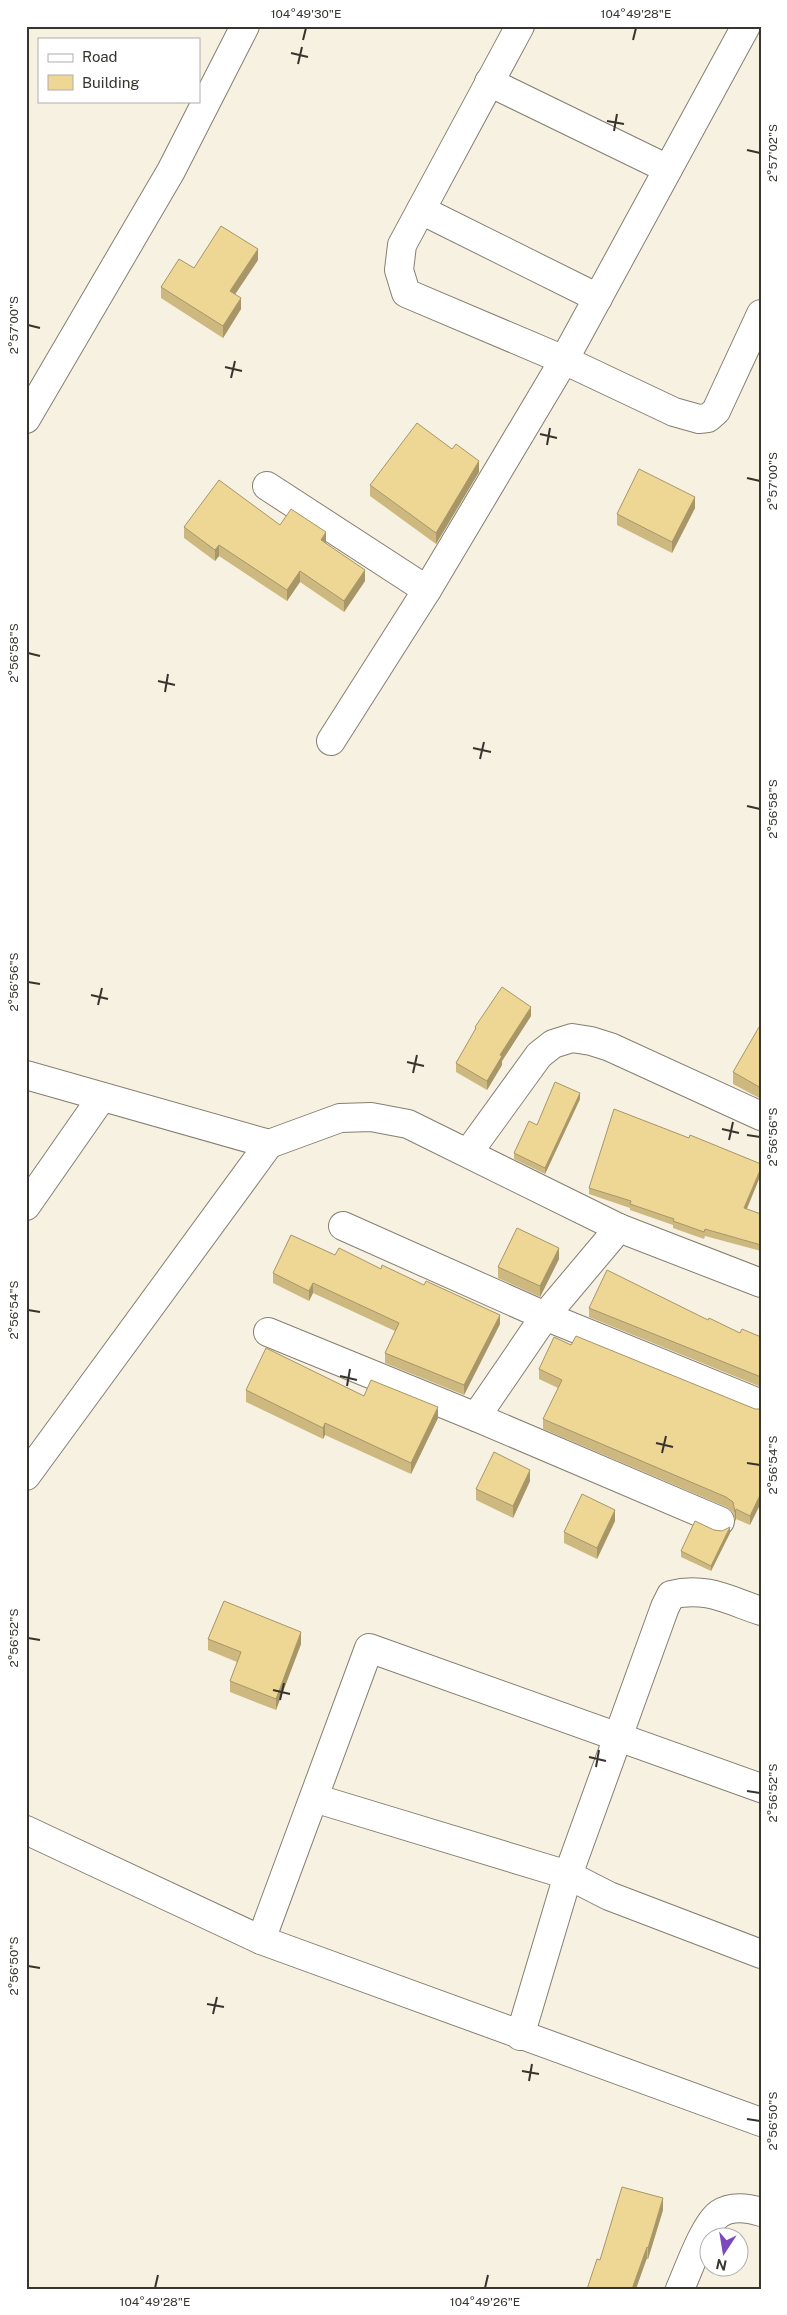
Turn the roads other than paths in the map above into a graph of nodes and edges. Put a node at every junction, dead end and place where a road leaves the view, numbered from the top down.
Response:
1 (245, 26) edge
2 (520, 26) edge
3 (742, 28) edge
4 (489, 82) junction
5 (668, 169) junction
6 (421, 210) junction
7 (598, 298) junction
8 (761, 314) edge
9 (564, 360) junction
10 (26, 419) edge
11 (267, 486) dead end
12 (426, 590) junction
13 (332, 741) dead end
14 (26, 1075) edge
15 (102, 1097) junction
16 (761, 1116) edge
17 (269, 1144) junction
18 (468, 1153) junction
19 (26, 1206) edge
20 (343, 1226) dead end
21 (619, 1228) junction
22 (761, 1283) edge
23 (545, 1316) junction
24 (268, 1332) dead end
25 (761, 1404) edge
26 (476, 1417) junction
27 (26, 1476) edge
28 (720, 1521) dead end
29 (761, 1610) edge
30 (618, 1737) junction
31 (761, 1788) edge
32 (314, 1798) junction
33 (26, 1830) edge
34 (568, 1875) junction
35 (261, 1940) junction
36 (761, 1954) edge
37 (520, 2036) junction
38 (761, 2122) edge
39 (761, 2212) edge
40 (680, 2289) edge

1 - 10 street
2 - 4 street
3 - 5 street
4 - 5 street
4 - 6 street
5 - 7 street
6 - 7 street
6 - 9 street
7 - 9 street
8 - 9 street
9 - 12 street
11 - 12 street
12 - 13 street
14 - 15 street
15 - 17 street
15 - 19 street
16 - 18 street
17 - 18 street
17 - 27 street
18 - 21 street
20 - 23 street
21 - 22 street
21 - 23 street
23 - 25 street
23 - 26 street
24 - 26 street
26 - 28 street
29 - 30 street
30 - 31 street
30 - 32 street
30 - 34 street
32 - 34 street
32 - 35 street
33 - 35 street
34 - 36 street
34 - 37 street
35 - 37 street
37 - 38 street
39 - 40 street

